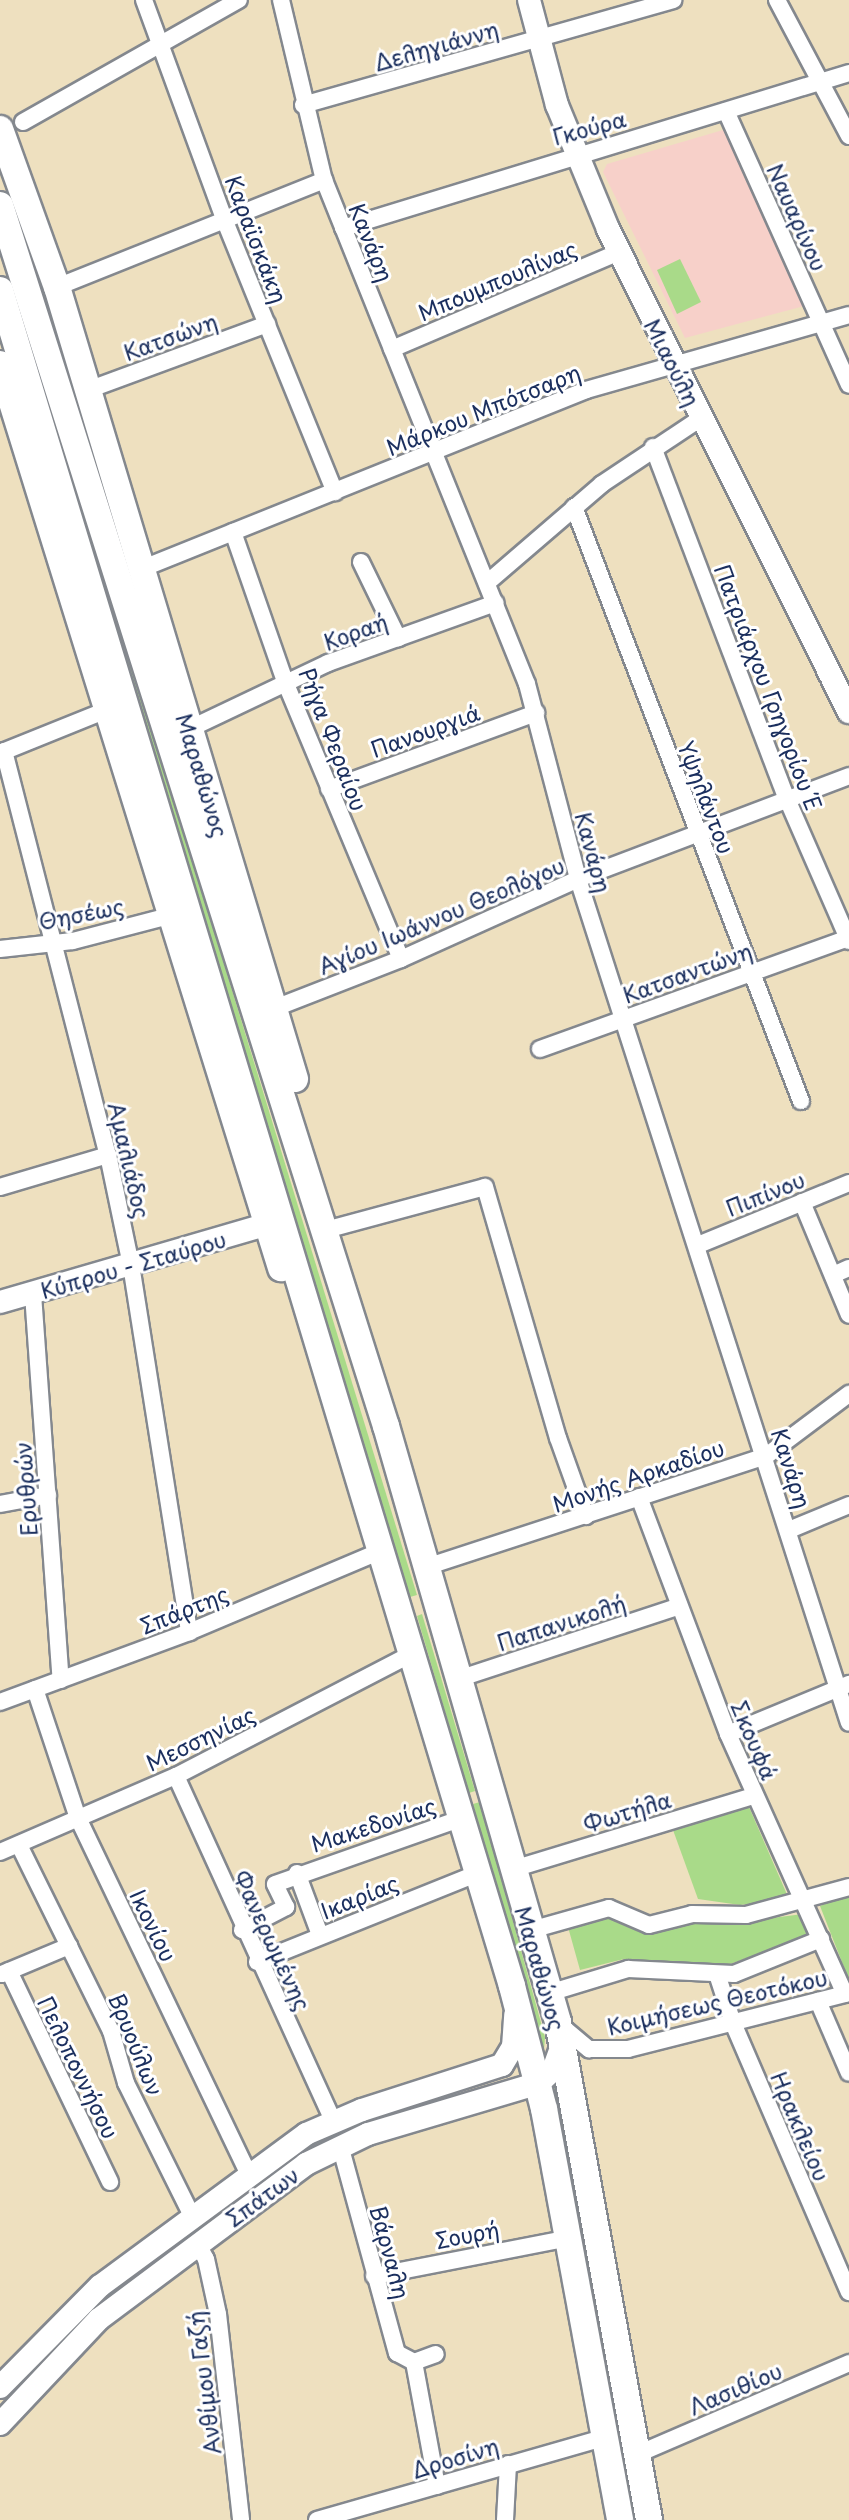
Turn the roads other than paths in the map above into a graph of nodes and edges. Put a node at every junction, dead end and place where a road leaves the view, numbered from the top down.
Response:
1 (144, 0) edge
2 (239, 0) edge
3 (281, 0) edge
4 (529, 0) edge
5 (673, 0) edge
6 (777, 0) edge
7 (539, 39) junction
8 (160, 45) junction
9 (849, 73) edge
10 (818, 81) junction
11 (303, 105) junction
12 (726, 111) junction
13 (11, 125) edge
14 (849, 136) edge
15 (575, 153) junction
16 (324, 180) junction
17 (0, 205) edge
18 (224, 219) junction
19 (343, 228) junction
20 (619, 252) junction
21 (57, 287) junction
22 (0, 290) edge
23 (849, 315) edge
24 (822, 323) junction
25 (267, 324) junction
26 (392, 349) junction
27 (0, 364) edge
28 (675, 365) junction
29 (849, 385) edge
30 (88, 390) junction
31 (8, 416) edge
32 (701, 418) junction
33 (653, 447) junction
34 (434, 450) junction
35 (335, 492) junction
36 (574, 507) junction
37 (233, 532) junction
38 (361, 562) dead end
39 (141, 569) junction
40 (487, 583) junction
41 (496, 603) junction
42 (398, 638) junction
43 (286, 684) junction
44 (109, 709) junction
45 (849, 712) edge
46 (536, 713) junction
47 (189, 729) junction
48 (2, 752) edge
49 (849, 776) edge
50 (329, 789) junction
51 (787, 799) junction
52 (696, 834) junction
53 (578, 879) junction
54 (169, 916) junction
55 (849, 939) edge
56 (53, 944) junction
57 (0, 949) edge
58 (401, 959) junction
59 (752, 972) junction
60 (275, 1008) junction
61 (622, 1018) junction
62 (540, 1049) dead end
63 (801, 1101) dead end
64 (108, 1155) junction
65 (849, 1183) edge
66 (0, 1187) edge
67 (802, 1202) junction
68 (265, 1225) junction
69 (337, 1227) junction
70 (698, 1245) junction
71 (131, 1265) junction
72 (849, 1268) edge
73 (833, 1275) junction
74 (33, 1294) junction
75 (0, 1302) edge
76 (849, 1315) edge
77 (849, 1394) edge
78 (386, 1426) junction
79 (766, 1456) junction
80 (360, 1473) junction
81 (48, 1495) junction
82 (639, 1497) junction
83 (0, 1504) edge
84 (849, 1505) edge
85 (586, 1516) junction
86 (789, 1530) junction
87 (383, 1550) junction
88 (426, 1567) junction
89 (677, 1607) junction
90 (189, 1632) junction
91 (413, 1653) junction
92 (458, 1679) junction
93 (61, 1680) junction
94 (843, 1686) edge
95 (35, 1689) junction
96 (0, 1702) edge
97 (849, 1723) edge
98 (728, 1734) junction
99 (176, 1776) junction
100 (754, 1796) junction
101 (78, 1818) junction
102 (462, 1818) junction
103 (19, 1845) junction
104 (0, 1852) edge
105 (513, 1869) junction
106 (297, 1873) junction
107 (478, 1873) junction
108 (849, 1887) edge
109 (306, 1897) junction
110 (802, 1904) junction
111 (286, 1907) junction
112 (242, 1930) junction
113 (531, 1930) junction
114 (320, 1935) junction
115 (821, 1939) junction
116 (69, 1946) junction
117 (257, 1962) junction
118 (4, 1973) edge
119 (717, 1974) junction
120 (512, 1986) junction
121 (549, 1993) junction
122 (847, 1993) edge
123 (818, 2001) junction
124 (733, 2023) junction
125 (560, 2034) junction
126 (849, 2073) edge
127 (539, 2083) junction
128 (333, 2120) junction
129 (340, 2145) junction
130 (249, 2175) junction
131 (110, 2182) dead end
132 (192, 2216) junction
133 (569, 2238) junction
134 (197, 2243) junction
135 (374, 2276) junction
136 (849, 2292) edge
137 (436, 2354) dead end
138 (414, 2362) junction
139 (849, 2363) edge
140 (0, 2387) edge
141 (0, 2424) edge
142 (606, 2437) junction
143 (638, 2454) junction
144 (508, 2464) junction
145 (437, 2486) junction
146 (326, 2519) edge
147 (241, 2520) edge
148 (505, 2520) edge
149 (620, 2520) edge
150 (649, 2520) edge

1 - 8 street, Καραϊσκάκη
2 - 8 street
3 - 11 street, Κανάρη
4 - 7 main road, Μιαούλη
5 - 7 street, Δεληγιάννη
6 - 10 street
7 - 11 street, Δεληγιάννη
7 - 15 main road, Μιαούλη
8 - 13 street
8 - 18 street, Καραϊσκάκη
9 - 10 street, Γκούρα
10 - 12 street, Γκούρα
10 - 14 street
11 - 16 street, Κανάρη
12 - 15 street, Γκούρα
12 - 24 street, Ναυαρίνου
13 - 21 main road, Μαραθώνος
15 - 19 street, Γκούρα
15 - 20 main road, Μιαούλη
16 - 18 street
16 - 19 street, Κανάρη
17 - 78 main road, Μαραθώνος
18 - 21 street
18 - 25 street, Καραϊσκάκη
19 - 26 street, Κανάρη
20 - 26 street, Μπουμπουλίνας
20 - 28 main road, Μιαούλη
21 - 30 main road, Μαραθώνος
22 - 80 main road, Μαραθώνος
23 - 24 street, Μάρκου Μπότσαρη
24 - 28 street, Μάρκου Μπότσαρη
24 - 29 street, Ναυαρίνου
25 - 30 street, Κατσώνη
25 - 35 street, Καραϊσκάκη
26 - 34 street, Κανάρη
27 - 31 main road, Μαραθώνος
28 - 32 main road, Μιαούλη
28 - 34 street, Μάρκου Μπότσαρη
30 - 39 main road, Μαραθώνος
31 - 44 main road, Μαραθώνος
32 - 33 street
32 - 45 main road, Μιαούλη
33 - 36 street
33 - 51 street, Πατριάρχου Γρηγορίου Ε΄
34 - 35 street, Μάρκου Μπότσαρη
34 - 40 street, Κανάρη
35 - 37 street, Μάρκου Μπότσαρη
36 - 40 street
36 - 52 street, Υψηλάντου
37 - 39 street, Μάρκου Μπότσαρη
37 - 43 street, Ρήγα Φεραίου
38 - 42 street
39 - 47 main road, Μαραθώνος
40 - 41 street, Κανάρη
41 - 42 street, Κοραή
41 - 46 street, Κανάρη
42 - 43 street, Κοραή
43 - 47 street, Κοραή
43 - 50 street, Ρήγα Φεραίου
44 - 48 street
44 - 54 main road, Μαραθώνος
46 - 50 street, Πανουργιά
46 - 53 street, Κανάρη
47 - 60 main road, Μαραθώνος
48 - 56 street, Αμαλιάδος
49 - 51 street, Αγίου Ιωάννου Θεολόγου
50 - 58 street, Ρήγα Φεραίου
51 - 52 street, Αγίου Ιωάννου Θεολόγου
51 - 55 street, Πατριάρχου Γρηγορίου Ε΄
52 - 53 street, Αγίου Ιωάννου Θεολόγου
52 - 59 street, Υψηλάντου
53 - 58 street, Αγίου Ιωάννου Θεολόγου
53 - 61 street, Κανάρη
54 - 56 street, Θησέως
54 - 68 main road, Μαραθώνος
55 - 59 street, Κατσαντώνη
56 - 57 street, Θησέως
56 - 64 street, Αμαλιάδος
58 - 60 street, Αγίου Ιωάννου Θεολόγου
59 - 61 street, Κατσαντώνη
59 - 63 street, Υψηλάντου
60 - 69 main road, Μαραθώνος
61 - 62 street, Κατσαντώνη
61 - 70 street, Κανάρη
64 - 66 street
64 - 71 street, Αμαλιάδος
65 - 67 street, Πιπίνου
67 - 70 street, Πιπίνου
67 - 73 street
68 - 71 main road, Κύπρου - Σταύρου
68 - 80 main road, Μαραθώνος
69 - 78 main road, Μαραθώνος
69 - 85 street
70 - 79 street, Κανάρη
71 - 74 main road, Κύπρου - Σταύρου
71 - 90 street, Αμαλιάδος
72 - 73 street
73 - 76 street
74 - 75 main road, Κύπρου - Σταύρου
74 - 81 street, Ερυθρών
77 - 79 street, Μονής Αρκαδίου
78 - 88 main road, Μαραθώνος
79 - 82 street, Μονής Αρκαδίου
79 - 86 street, Κανάρη
80 - 87 main road, Μαραθώνος
81 - 83 street
81 - 93 street, Ερυθρών
82 - 85 street, Μονής Αρκαδίου
82 - 89 street, Σκουφά
84 - 86 street
85 - 88 street, Μονής Αρκαδίου
86 - 94 street, Κανάρη
87 - 90 street, Σπάρτης
87 - 91 main road, Μαραθώνος
88 - 92 main road, Μαραθώνος
89 - 92 street, Παπανικολή
89 - 98 street, Σκουφά
90 - 93 street, Σπάρτης
91 - 99 street, Μεσσηνίας
91 - 102 main road, Μαραθώνος
92 - 105 main road, Μαραθώνος
93 - 95 street, Σπάρτης
94 - 97 street, Κανάρη
94 - 98 street
95 - 96 street, Σπάρτης
95 - 101 street, Ικονίου
98 - 100 street, Σκουφά
99 - 101 street, Μεσσηνίας
99 - 112 street, Φανερωμένης
100 - 105 street, Φωτήλα
100 - 110 street, Σκουφά
101 - 103 street, Μεσσηνίας
101 - 130 street, Ικονίου
102 - 106 street, Μακεδονίας
102 - 107 main road, Μαραθώνος
103 - 104 street, Μεσσηνίας
103 - 116 street, Βρυούλων
105 - 113 main road, Μαραθώνος
106 - 109 street, Μακεδονίας
106 - 111 street, Μακεδονίας
107 - 114 street, Ικαρίας
107 - 120 main road, Μαραθώνος
108 - 110 street
109 - 111 street
109 - 114 street, Μακεδονίας
110 - 113 street
110 - 115 street, Σκουφά
111 - 112 street
112 - 117 street, Φανερωμένης
113 - 121 main road, Μαραθώνος
114 - 117 street, Ικαρίας
115 - 119 street
115 - 122 street, Σκουφά
116 - 118 street
116 - 132 street, Βρυούλων
117 - 128 street, Φανερωμένης
118 - 131 street, Πελοποννήσου
119 - 121 street
119 - 124 street, Ηρακλείου
120 - 127 main road, Μαραθώνος
120 - 128 main road, Σπάτων
121 - 125 main road, Μαραθώνος
122 - 123 street, Κοιμήσεως Θεοτόκου
123 - 124 street, Κοιμήσεως Θεοτόκου
123 - 126 street
124 - 125 street, Κοιμήσεως Θεοτόκου
124 - 136 street, Ηρακλείου
125 - 127 main road
125 - 143 main road, Μαραθώνος
127 - 129 main road, Σπάτων
127 - 133 main road, Μαραθώνος
128 - 130 main road, Σπάτων
129 - 134 main road, Σπάτων
129 - 135 street, Βάρναλη
130 - 132 main road, Σπάτων
132 - 140 main road, Σπάτων
133 - 135 street, Σουρή
133 - 142 main road, Μαραθώνος
134 - 141 main road, Σπάτων
134 - 147 street, Ανθίμου Γαζή
135 - 138 street, Βάρναλη
137 - 138 street
138 - 145 street, Βάρναλη
139 - 143 street, Λασιθίου
142 - 144 street, Δροσίνη
142 - 149 main road, Μαραθώνος
143 - 150 main road, Μαραθώνος
144 - 145 street, Δροσίνη
144 - 148 street
145 - 146 street, Δροσίνη

